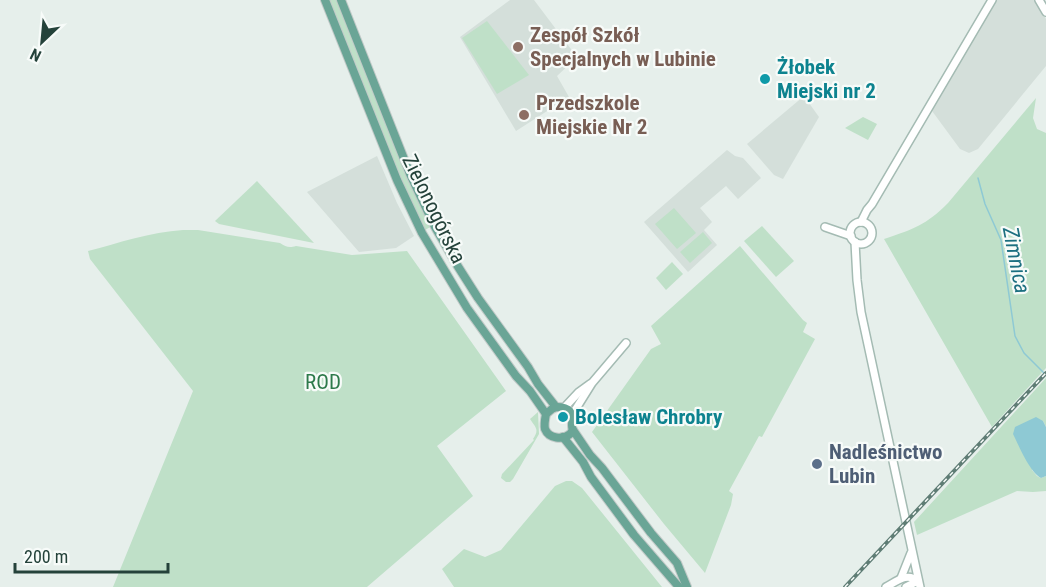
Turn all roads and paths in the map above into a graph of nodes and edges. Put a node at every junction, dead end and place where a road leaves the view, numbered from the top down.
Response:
1 (325, 0) edge
2 (341, 0) edge
3 (992, 0) edge
4 (1039, 0) edge
5 (1046, 12) edge
6 (864, 223) junction
7 (826, 227) dead end
8 (855, 238) junction
9 (626, 343) dead end
10 (592, 383) junction
11 (560, 408) junction
12 (546, 414) junction
13 (572, 415) junction
14 (573, 430) junction
15 (563, 438) junction
16 (912, 549) junction
17 (901, 578) junction
18 (919, 584) edge
19 (679, 587) edge
20 (687, 587) edge
21 (886, 587) edge
22 (906, 587) edge

1 - 12 main road, Zielonogórska
2 - 11 main road, Zielonogórska
3 - 6 street
4 - 5 street
6 - 8 street
6 - 8 street
7 - 8 street
8 - 16 street
9 - 10 street
10 - 11 street
10 - 13 street
11 - 12 main road
11 - 13 main road
12 - 15 main road
13 - 14 main road
14 - 15 main road
14 - 20 main road
15 - 19 main road
16 - 17 street
16 - 18 street
17 - 18 street
17 - 21 street
18 - 22 street

